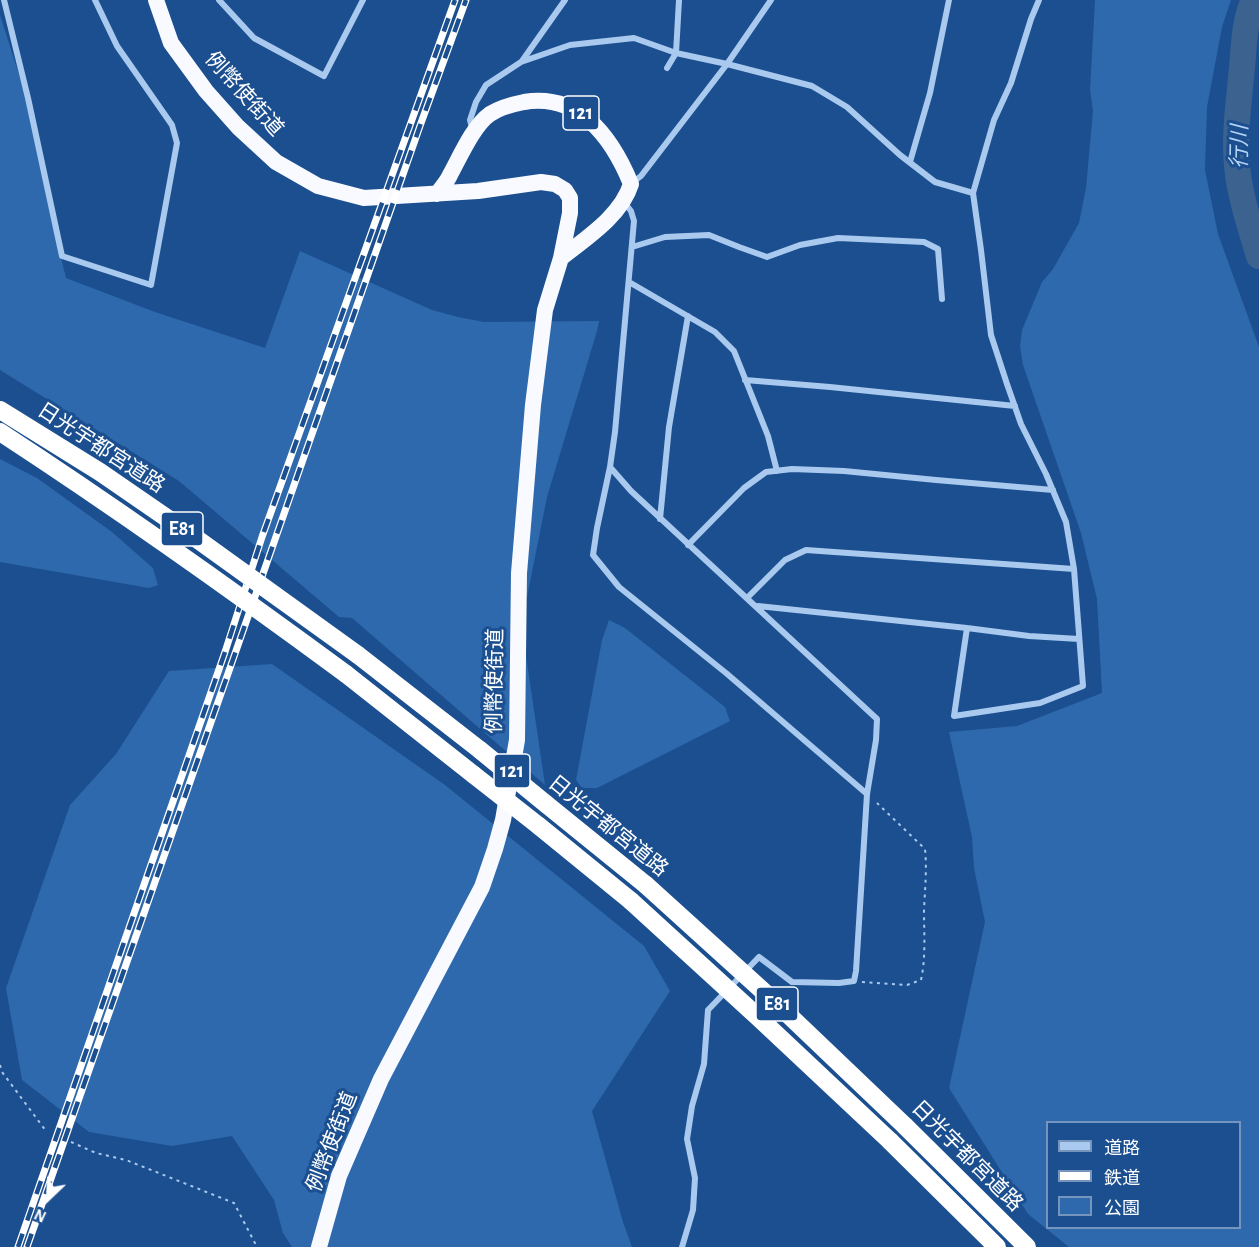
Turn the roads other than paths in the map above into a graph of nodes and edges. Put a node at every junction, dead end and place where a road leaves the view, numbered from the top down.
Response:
1 (4, 0) edge
2 (95, 0) edge
3 (156, 0) edge
4 (219, 0) edge
5 (363, 0) edge
6 (565, 0) edge
7 (679, 0) edge
8 (771, 0) edge
9 (949, 0) edge
10 (1039, 0) edge
11 (676, 53) junction
12 (521, 62) junction
13 (727, 64) junction
14 (667, 68) dead end
15 (473, 135) junction
16 (910, 162) junction
17 (630, 184) junction
18 (973, 193) junction
19 (437, 194) junction
20 (623, 201) junction
21 (632, 247) junction
22 (561, 258) junction
23 (629, 282) junction
24 (942, 299) dead end
25 (688, 316) junction
26 (745, 380) junction
27 (1015, 406) junction
28 (0, 410) edge
29 (0, 432) edge
30 (610, 467) junction
31 (777, 471) junction
32 (1053, 489) junction
33 (660, 519) junction
34 (688, 545) junction
35 (1074, 569) junction
36 (747, 598) junction
37 (756, 606) junction
38 (967, 628) junction
39 (1079, 639) junction
40 (867, 794) junction
41 (319, 1247) edge
42 (682, 1247) edge
43 (997, 1247) edge
44 (1026, 1247) edge

1 - 2 street
3 - 19 highway, 例幣使街道 / 121
4 - 5 street
6 - 12 street
7 - 11 street
8 - 13 street
9 - 16 street
10 - 18 street
11 - 12 street
11 - 13 street
11 - 14 street
12 - 15 street
13 - 16 street
13 - 17 street
15 - 17 highway, 121
15 - 19 highway, 121
16 - 18 street
17 - 20 highway
18 - 27 street
19 - 22 highway, 例幣使街道 / 121
20 - 21 street
20 - 22 highway
21 - 23 street
21 - 24 street
22 - 41 highway, 例幣使街道 / 121
23 - 25 street
23 - 30 street
25 - 26 street
25 - 33 street
26 - 27 street
26 - 31 street
27 - 32 street
28 - 44 highway, 日光宇都宮道路 / E81, bridge
29 - 43 highway, 日光宇都宮道路 / E81, bridge
30 - 33 street
30 - 40 street
31 - 32 street
31 - 34 street
32 - 35 street
33 - 34 street
34 - 36 street
35 - 36 street
35 - 39 street
36 - 37 street
37 - 38 street
37 - 40 street
38 - 39 street
38 - 39 street
40 - 42 street

